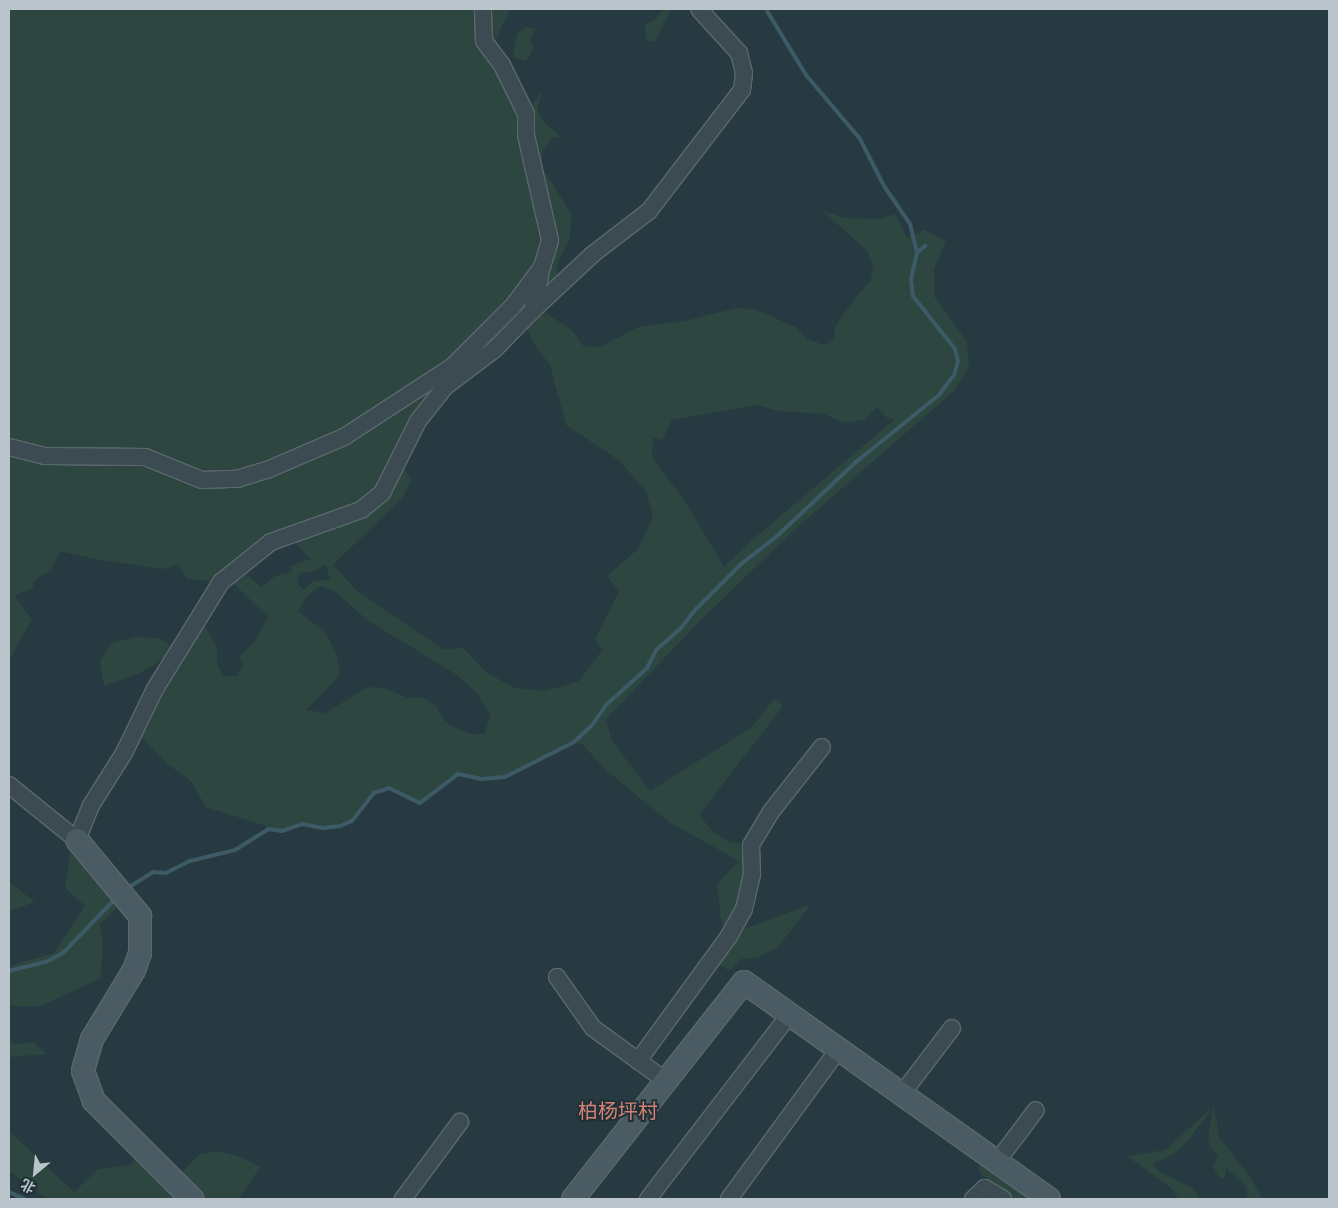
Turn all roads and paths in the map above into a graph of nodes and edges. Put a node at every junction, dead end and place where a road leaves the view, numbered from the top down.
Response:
1 (483, 9) edge
2 (699, 9) edge
3 (542, 267) junction
4 (532, 311) junction
5 (9, 447) edge
6 (822, 747) dead end
7 (9, 785) edge
8 (77, 840) junction
9 (556, 977) dead end
10 (789, 1015) junction
11 (952, 1028) dead end
12 (838, 1050) junction
13 (638, 1061) junction
14 (666, 1081) junction
15 (901, 1095) junction
16 (1036, 1110) dead end
17 (460, 1122) dead end
18 (996, 1163) junction
19 (192, 1199) edge
20 (403, 1199) edge
21 (573, 1199) edge
22 (648, 1199) edge
23 (729, 1199) edge
24 (973, 1199) edge
25 (1002, 1199) edge
26 (1049, 1199) edge

1 - 3 street
2 - 4 street
3 - 4 street
3 - 5 street
4 - 8 street
6 - 13 street
7 - 8 street
8 - 19 street
9 - 13 street
10 - 12 street
10 - 14 street
10 - 22 street
11 - 15 street
12 - 15 street
12 - 23 street
13 - 14 street
14 - 21 street
15 - 18 street
16 - 18 street
17 - 20 street
18 - 26 street
24 - 25 street

